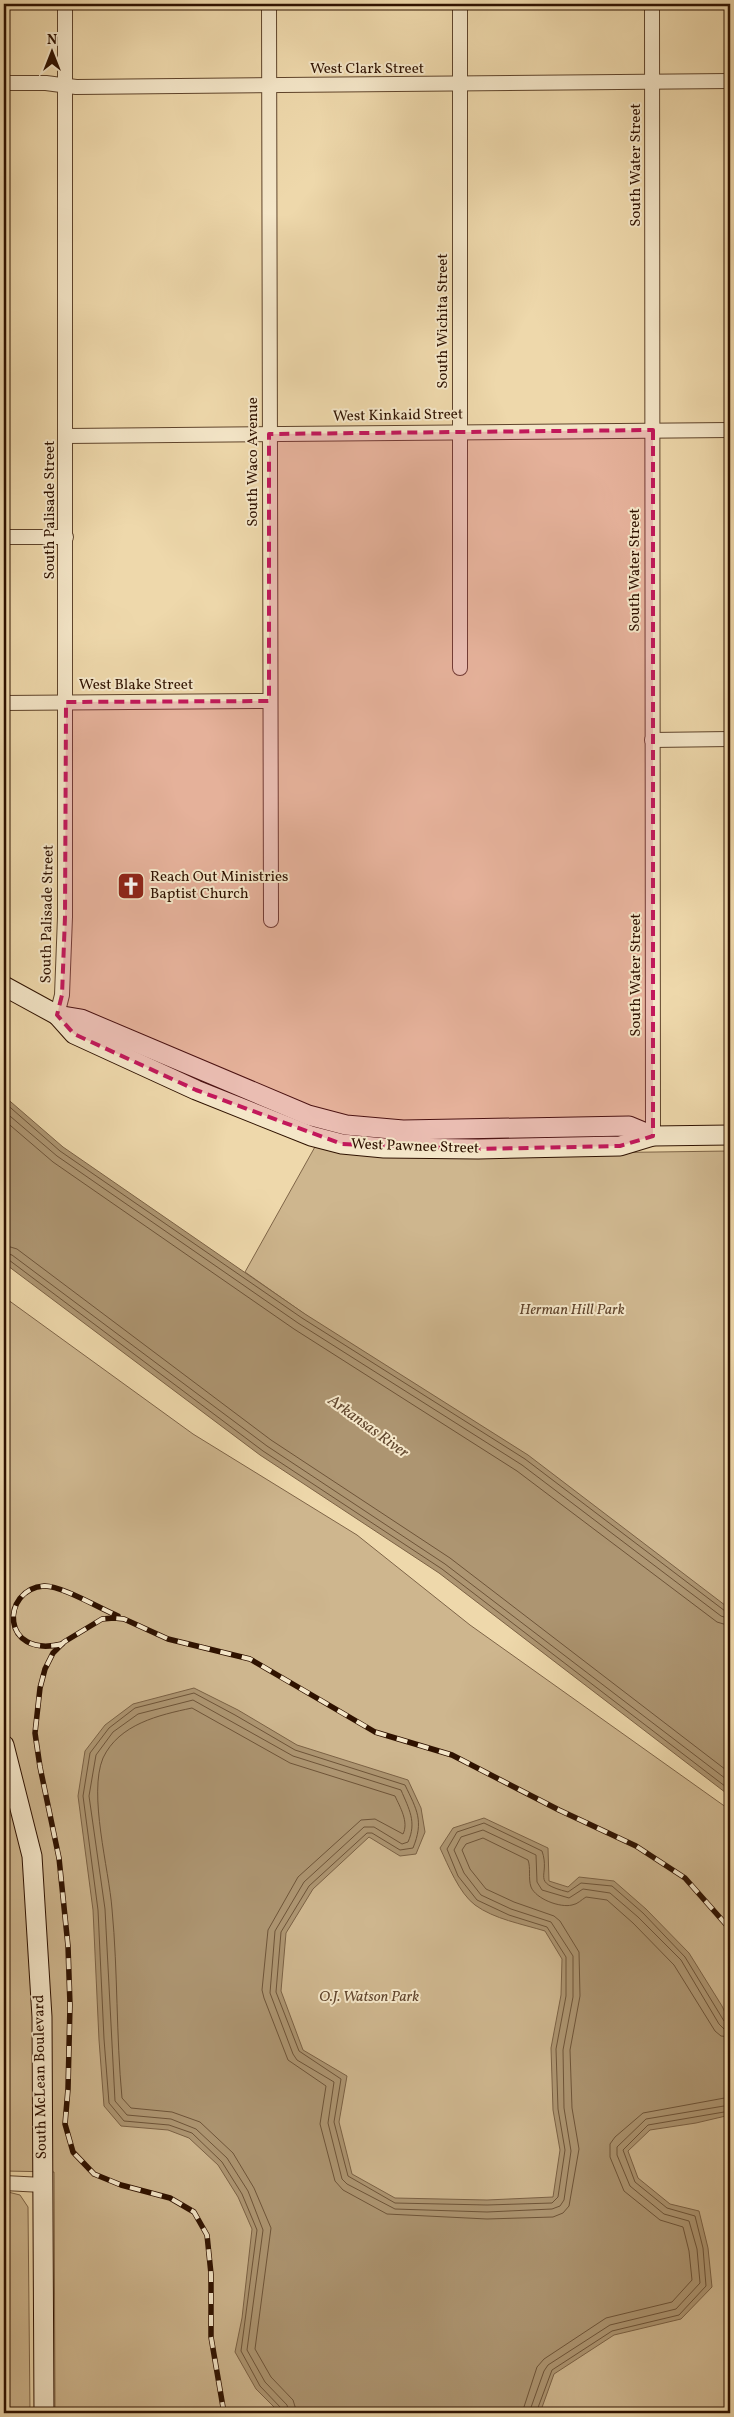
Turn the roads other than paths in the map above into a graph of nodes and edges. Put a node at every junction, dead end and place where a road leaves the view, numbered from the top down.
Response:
1 (65, 4) edge
2 (269, 4) edge
3 (460, 4) edge
4 (652, 4) edge
5 (730, 81) edge
6 (652, 82) junction
7 (4, 83) edge
8 (460, 84) junction
9 (65, 86) junction
10 (269, 86) junction
11 (653, 430) junction
12 (730, 430) edge
13 (460, 432) junction
14 (269, 434) junction
15 (66, 436) junction
16 (4, 537) edge
17 (66, 537) junction
18 (460, 668) dead end
19 (269, 701) junction
20 (66, 702) junction
21 (4, 703) edge
22 (730, 739) edge
23 (652, 740) junction
24 (271, 920) dead end
25 (4, 986) edge
26 (57, 1015) junction
27 (730, 1135) edge
28 (653, 1136) junction
29 (4, 1746) edge
30 (4, 2183) edge
31 (43, 2185) junction
32 (44, 2413) edge

1 - 9 street, South Palisade Street
2 - 10 street, South Waco Avenue
3 - 8 street, South Wichita Street
4 - 6 street, South Water Street
5 - 6 street, West Clark Street
6 - 8 street, West Clark Street
6 - 11 street, South Water Street
7 - 9 street, West Clark Street
8 - 10 street, West Clark Street
8 - 13 street, South Wichita Street
9 - 10 street, West Clark Street
9 - 15 street, South Palisade Street
10 - 14 street, South Waco Avenue
11 - 12 street, West Kinkaid Street
11 - 13 street, West Kinkaid Street
11 - 23 street, South Water Street
13 - 14 street, West Kinkaid Street
13 - 18 street, South Wichita Street
14 - 15 street, West Kinkaid Street
14 - 19 street, South Waco Avenue
15 - 17 street, South Palisade Street
16 - 17 street
17 - 20 street, South Palisade Street
19 - 20 street, West Blake Street
19 - 24 street, South Waco Avenue
20 - 21 street, West Blake Street
20 - 26 street, South Palisade Street
22 - 23 street
23 - 28 street, South Water Street
25 - 26 main road, West Pawnee Street
26 - 28 main road, West Pawnee Street
27 - 28 main road, West Pawnee Street
29 - 31 main road, South McLean Boulevard
30 - 31 street
31 - 32 main road, South McLean Boulevard

